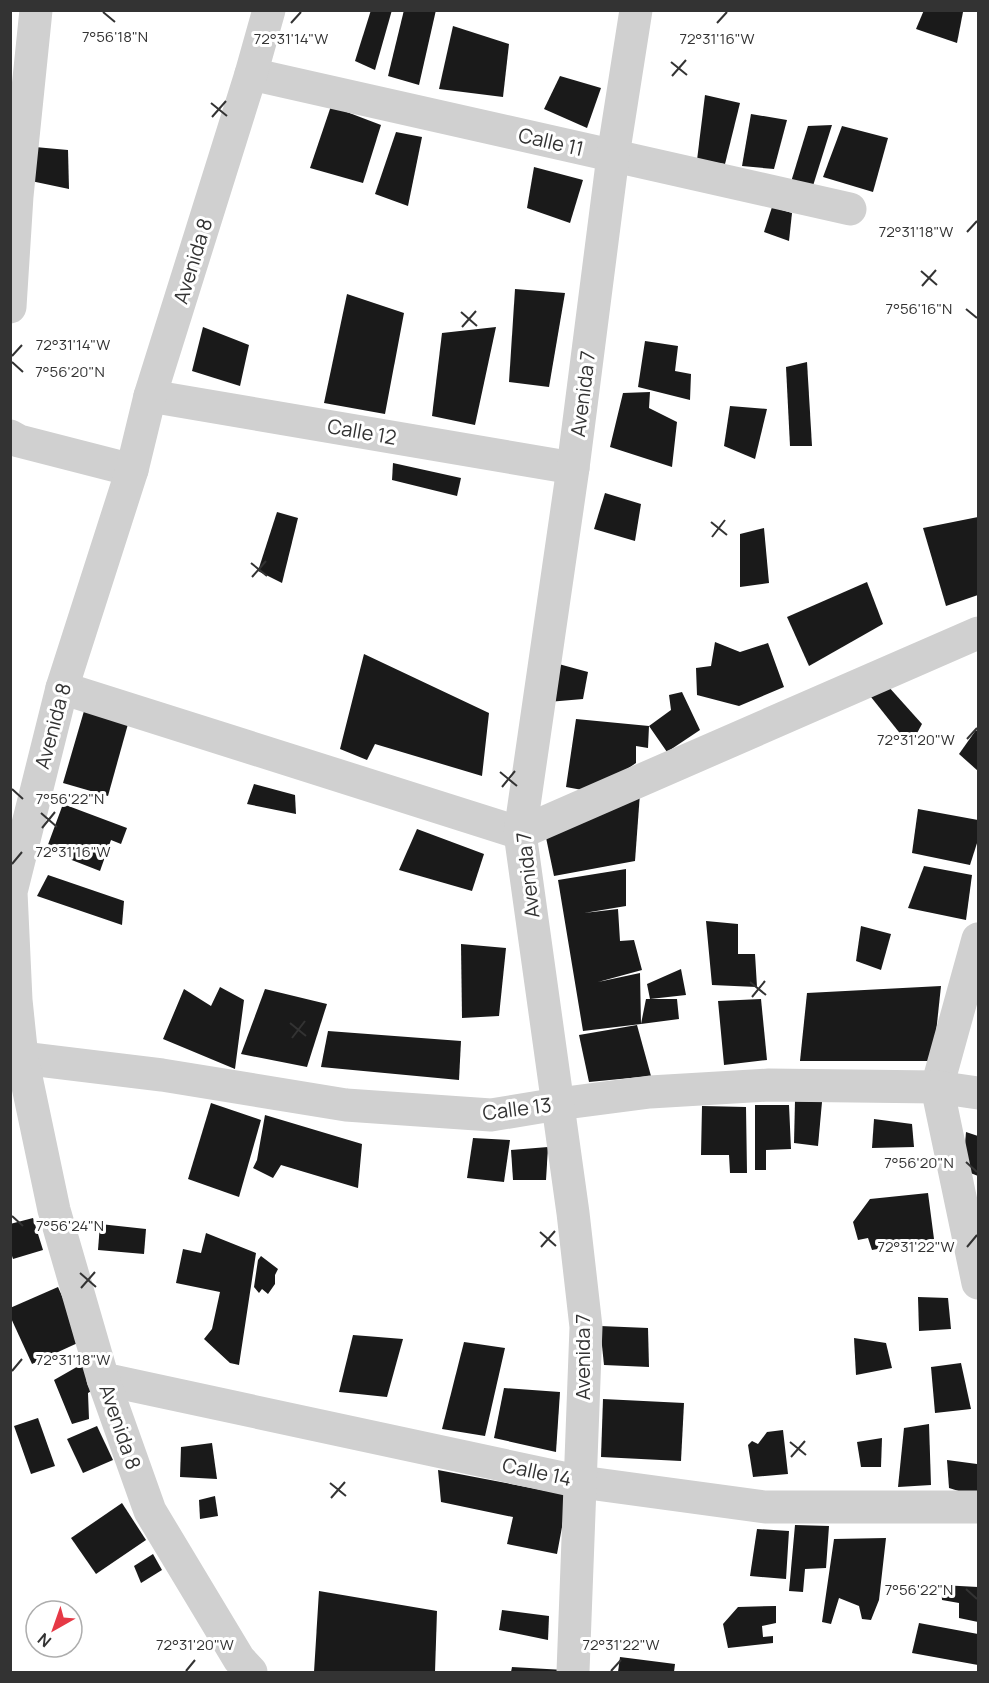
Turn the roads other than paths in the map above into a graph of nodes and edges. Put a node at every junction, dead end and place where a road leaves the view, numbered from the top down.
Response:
1 (36, 10) edge
2 (269, 10) edge
3 (636, 10) edge
4 (251, 74) junction
5 (613, 156) junction
6 (850, 209) dead end
7 (10, 307) edge
8 (150, 396) junction
9 (10, 435) edge
10 (573, 468) junction
11 (132, 470) junction
12 (978, 633) edge
13 (62, 688) junction
14 (520, 833) junction
15 (978, 939) edge
16 (13, 1000) edge
17 (22, 1058) junction
18 (937, 1087) junction
19 (978, 1093) edge
20 (558, 1104) junction
21 (978, 1283) edge
22 (103, 1379) junction
23 (581, 1482) junction
24 (978, 1507) edge
25 (243, 1668) edge
26 (573, 1672) edge

1 - 7 street
2 - 4 street, Avenida 8
3 - 5 street, Avenida 7
4 - 5 street, Calle 11
4 - 8 street, Avenida 8
5 - 6 street, Calle 11
5 - 10 street, Avenida 7
8 - 10 street, Calle 12
8 - 11 street, Avenida 8
9 - 11 street
10 - 14 street, Avenida 7
11 - 13 street, Avenida 8
12 - 14 street
13 - 14 street
13 - 16 street, Avenida 8
14 - 20 street, Avenida 7
15 - 18 street
16 - 17 street, Avenida 8
17 - 20 street, Calle 13
17 - 22 street, Avenida 8
18 - 19 street, Calle 13
18 - 20 street, Calle 13
18 - 21 street
20 - 23 street, Avenida 7
22 - 23 street, Calle 14
22 - 25 street, Avenida 8
23 - 24 street, Calle 14
23 - 26 street, Avenida 7

